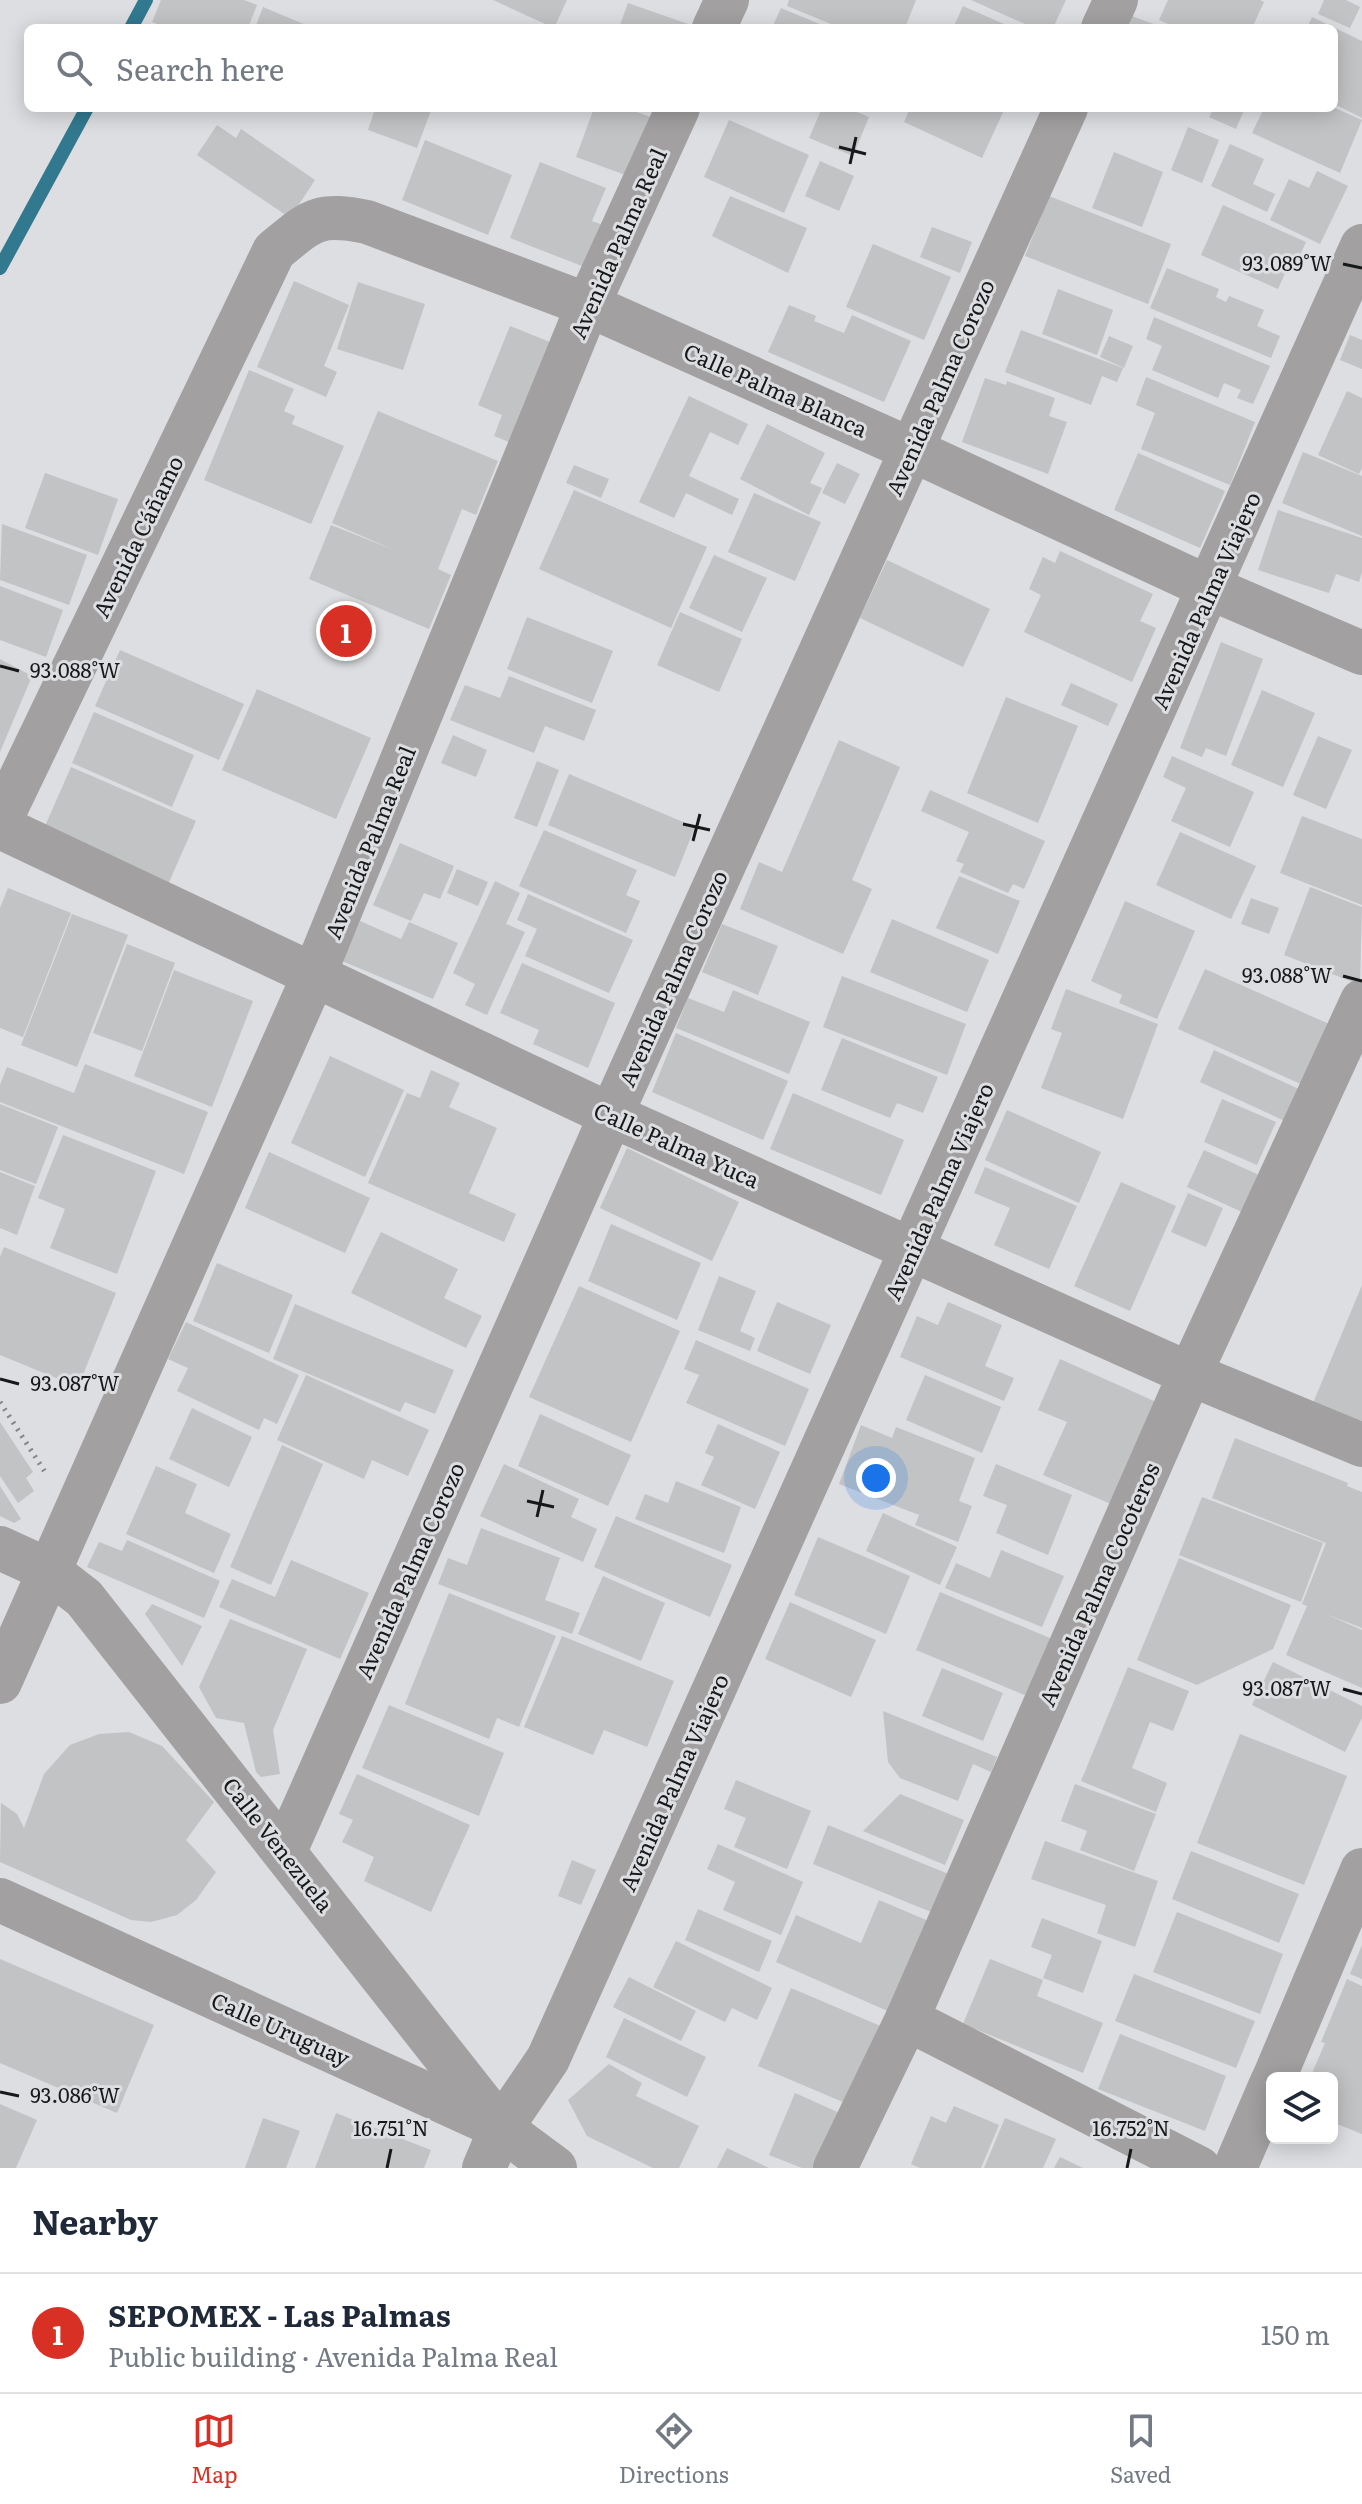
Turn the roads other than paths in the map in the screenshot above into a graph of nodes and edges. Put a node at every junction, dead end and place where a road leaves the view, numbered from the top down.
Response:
1 (727, 0) edge
2 (1116, 0) edge
3 (716, 24) edge
4 (1105, 24) edge
5 (676, 112) edge
6 (1064, 112) edge
7 (1362, 246) edge
8 (274, 251) joint
9 (588, 305) junction
10 (910, 449) junction
11 (1210, 588) junction
12 (1362, 653) edge
13 (0, 824) edge
14 (314, 975) junction
15 (1362, 1001) edge
16 (611, 1115) junction
17 (912, 1249) junction
18 (1190, 1374) junction
19 (1362, 1445) edge
20 (0, 1548) edge
21 (48, 1570) junction
22 (0, 1682) edge
23 (285, 1851) junction
24 (1362, 1870) edge
25 (0, 1900) edge
26 (907, 2019) junction
27 (1276, 2072) edge
28 (1266, 2096) edge
29 (501, 2128) junction
30 (484, 2168) edge
31 (555, 2168) edge
32 (835, 2168) edge
33 (1199, 2168) edge
34 (1235, 2168) edge

1 - 3 street
2 - 4 street
5 - 9 street, Avenida Palma Real
6 - 10 street, Avenida Palma Corozo
7 - 11 street, Avenida Palma Viajero
8 - 9 street, Calle Palma Blanca
8 - 13 street, Avenida Cáñamo
9 - 10 street, Calle Palma Blanca
9 - 14 street, Avenida Palma Real
10 - 11 street, Calle Palma Blanca
10 - 16 street, Avenida Palma Corozo
11 - 12 street, Calle Palma Blanca
11 - 17 street, Avenida Palma Viajero
13 - 14 street, Calle Palma Yuca
14 - 16 street, Calle Palma Yuca
14 - 21 street, Avenida Palma Real
15 - 18 street, Avenida Palma Cocoteros
16 - 17 street, Calle Palma Yuca
16 - 23 street, Avenida Palma Corozo
17 - 18 street, Calle Palma Yuca
17 - 29 street, Avenida Palma Viajero
18 - 19 street, Calle Palma Yuca
18 - 26 street, Avenida Palma Cocoteros
20 - 21 street, Calle Venezuela
21 - 22 street, Avenida Palma Real
21 - 23 street, Calle Venezuela
23 - 29 street, Calle Venezuela
24 - 27 street
25 - 29 street, Calle Uruguay
26 - 32 street, Avenida Palma Cocoteros
26 - 33 street
28 - 34 street
29 - 30 street, Avenida Palma Viajero
29 - 31 street, Calle Uruguay

